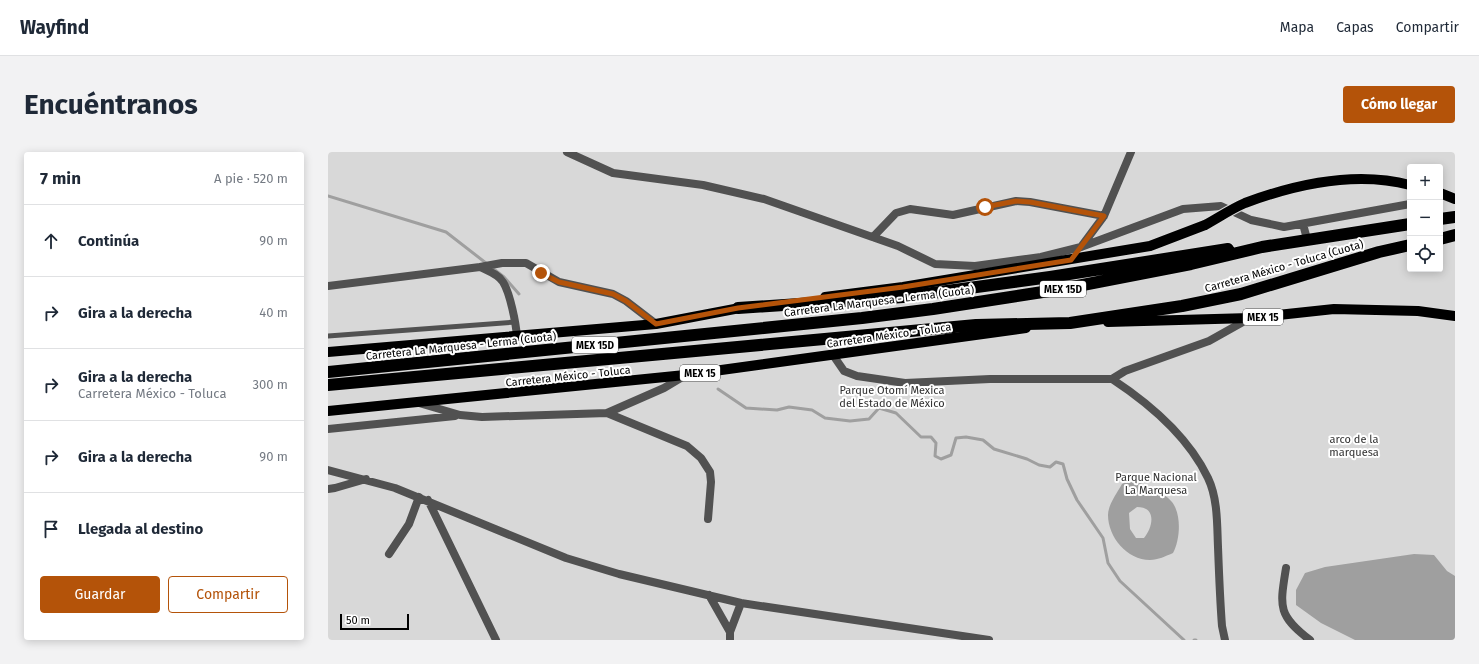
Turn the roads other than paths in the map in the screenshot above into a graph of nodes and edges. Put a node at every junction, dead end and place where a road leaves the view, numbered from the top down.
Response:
1 (567, 152) edge
2 (1131, 152) edge
3 (1407, 185) edge
4 (1443, 194) edge
5 (1455, 198) edge
6 (1443, 199) edge
7 (1407, 205) edge
8 (1104, 216) junction
9 (1455, 217) edge
10 (1443, 219) edge
11 (1303, 224) junction
12 (1407, 224) edge
13 (1455, 236) edge
14 (873, 237) junction
15 (1443, 238) edge
16 (1307, 239) junction
17 (1407, 246) edge
18 (1081, 247) junction
19 (1262, 247) junction
20 (1071, 260) junction
21 (483, 267) junction
22 (328, 286) edge
23 (738, 308) junction
24 (1455, 316) edge
25 (1250, 318) junction
26 (516, 322) junction
27 (1070, 323) junction
28 (656, 324) junction
29 (328, 336) edge
30 (517, 336) junction
31 (328, 352) edge
32 (833, 355) junction
33 (328, 372) edge
34 (685, 375) junction
35 (1112, 379) junction
36 (328, 385) edge
37 (416, 403) junction
38 (328, 411) edge
39 (607, 413) junction
40 (460, 415) junction
41 (328, 429) edge
42 (328, 470) edge
43 (367, 479) junction
44 (328, 489) edge
45 (420, 496) junction
46 (428, 500) junction
47 (708, 519) dead end
48 (389, 554) dead end
49 (1286, 568) dead end
50 (709, 595) junction
51 (741, 603) junction
52 (730, 636) edge
53 (496, 640) edge
54 (989, 640) edge
55 (1225, 640) edge
56 (1310, 640) edge

1 - 14 street
2 - 8 street
3 - 20 main road, bridge
4 - 5 main road, bridge
5 - 6 street
7 - 11 street
8 - 14 street
8 - 18 street
9 - 10 highway
11 - 16 street
11 - 18 street
12 - 16 highway, Carretera México - Toluca (Cuota) / MEX 15D
13 - 15 highway
14 - 18 street
16 - 19 highway, Carretera México - Toluca (Cuota) / MEX 15D
17 - 27 highway, Carretera México - Toluca (Cuota) / MEX 15D
18 - 20 street
19 - 23 highway
19 - 33 highway, Carretera La Marquesa - Lerma (Cuota) / MEX 15D
20 - 23 main road
21 - 22 street
21 - 26 street
21 - 28 street
23 - 28 main road
24 - 25 main road, Carretera México - Toluca / MEX 15
25 - 27 main road, Carretera México - Toluca / MEX 15
25 - 35 street
26 - 29 lane
26 - 30 street
27 - 32 main road, Carretera México - Toluca / MEX 15
27 - 36 highway, MEX 15D
28 - 30 main road
30 - 31 main road
32 - 34 main road, Carretera México - Toluca / MEX 15
32 - 35 street
34 - 37 main road, Carretera México - Toluca / MEX 15
34 - 39 street
35 - 55 street
37 - 38 main road, Carretera México - Toluca / MEX 15
37 - 40 street
39 - 40 street
39 - 47 street
40 - 41 street
42 - 43 street
43 - 44 street
43 - 45 street
45 - 46 street
45 - 48 street
46 - 50 street
46 - 53 street
49 - 56 street
50 - 51 street
50 - 52 street
51 - 52 street
51 - 54 street

